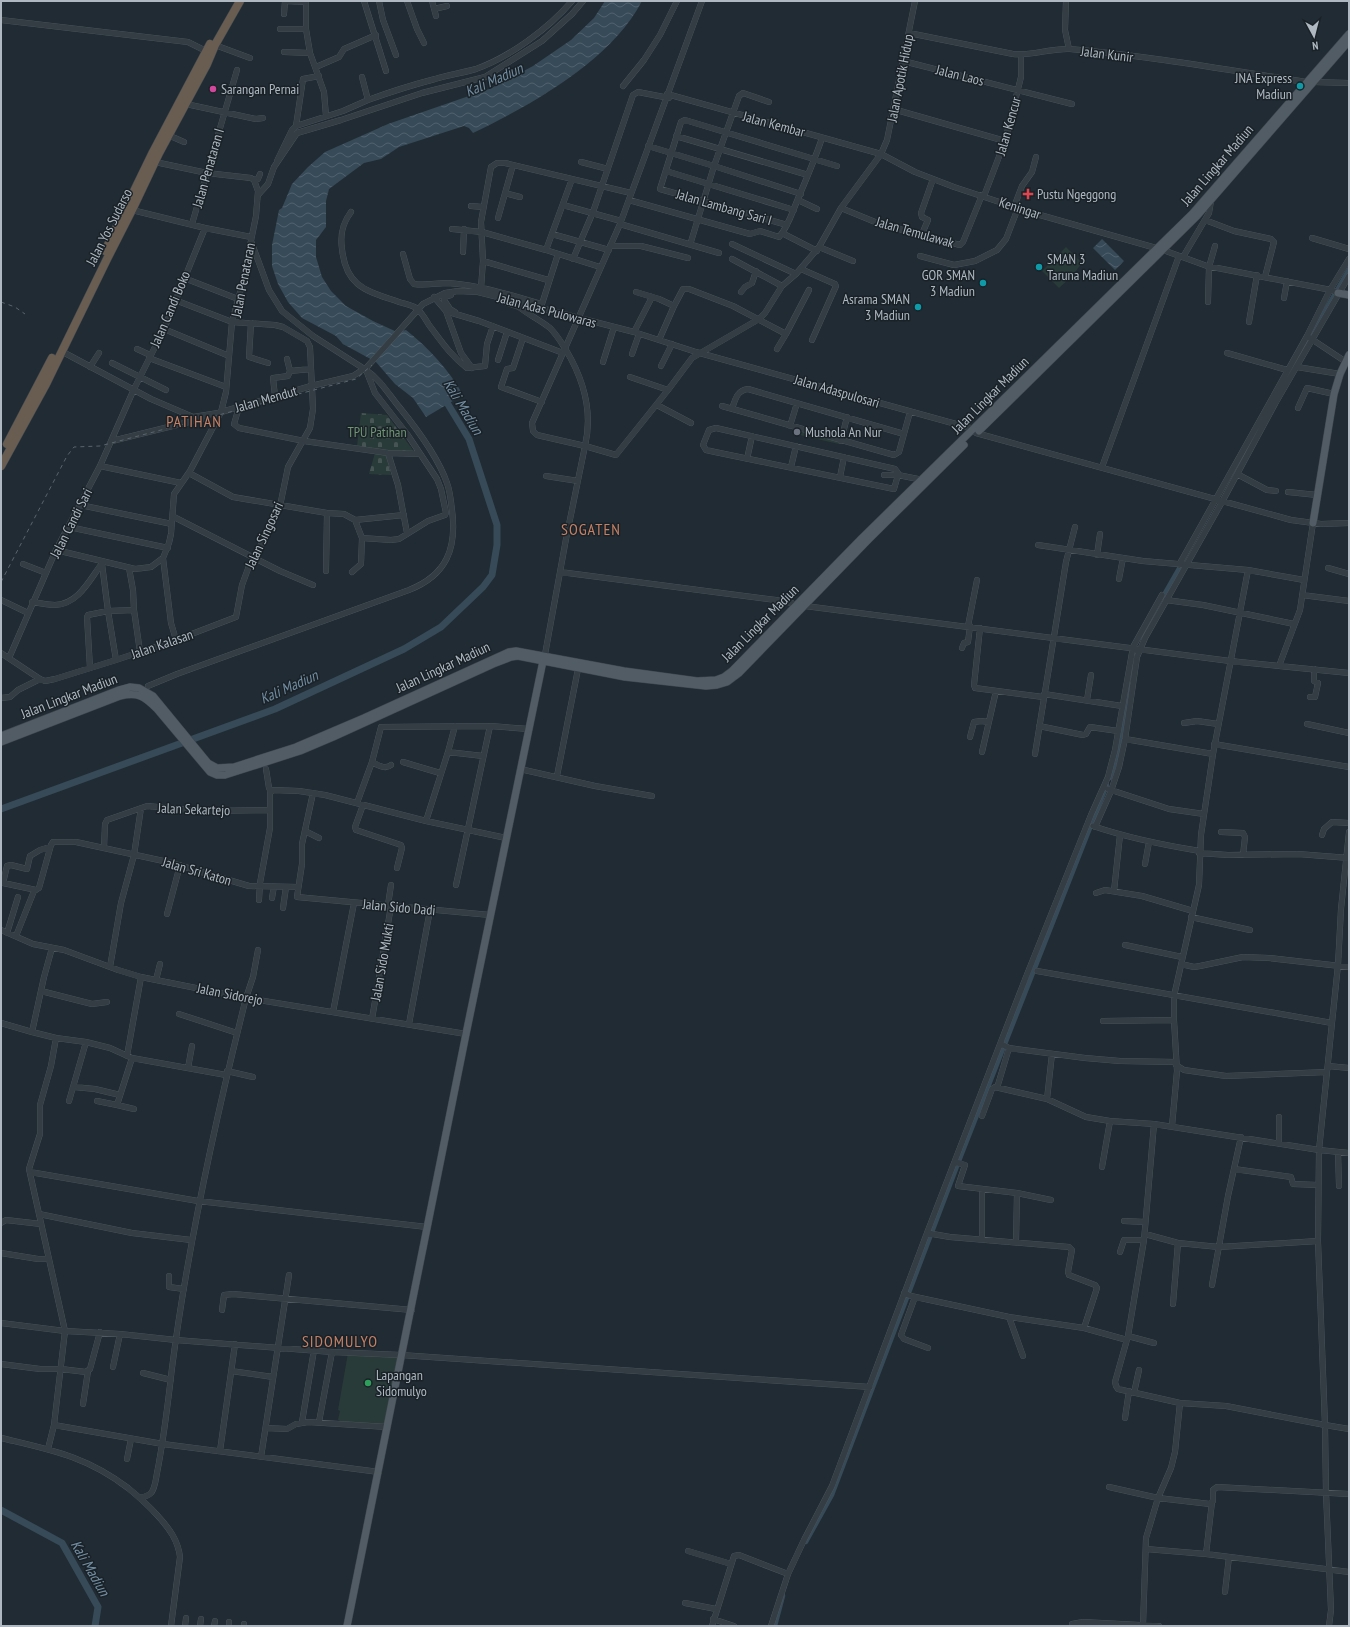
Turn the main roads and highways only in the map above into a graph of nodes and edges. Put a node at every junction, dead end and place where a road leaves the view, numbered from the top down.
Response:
1 (235, 1) edge
2 (240, 1) edge
3 (1349, 34) edge
4 (1349, 41) edge
5 (204, 62) junction
6 (1310, 82) junction
7 (104, 258) junction
8 (1335, 291) road end
9 (1349, 295) edge
10 (1348, 358) edge
11 (975, 431) junction
12 (1, 455) edge
13 (1, 466) edge
14 (1313, 523) road end
15 (852, 552) junction
16 (544, 658) junction
17 (159, 708) junction
18 (358, 724) junction
19 (1, 736) edge
20 (1, 742) edge
21 (347, 1626) edge

1 - 5 highway, Jalan Yos Sudarso
2 - 5 highway, Jalan Yos Sudarso
3 - 6 main road, Jalan Lingkar Madiun
4 - 6 main road, Jalan Lingkar Madiun
5 - 7 highway, Jalan Yos Sudarso
5 - 7 highway, Jalan Yos Sudarso
6 - 11 main road, Jalan Lingkar Madiun
7 - 12 highway, Jalan Yos Sudarso
7 - 13 highway, Jalan Yos Sudarso
8 - 9 main road
10 - 14 main road
11 - 15 main road, Jalan Lingkar Madiun
11 - 15 main road, Jalan Lingkar Madiun
15 - 16 main road, Jalan Lingkar Madiun
15 - 16 main road, Jalan Lingkar Madiun
16 - 18 main road, Jalan Lingkar Madiun
16 - 18 main road, Jalan Lingkar Madiun
16 - 21 main road
17 - 18 main road, Jalan Lingkar Madiun
17 - 19 main road, Jalan Lingkar Madiun
17 - 20 main road, Jalan Lingkar Madiun

